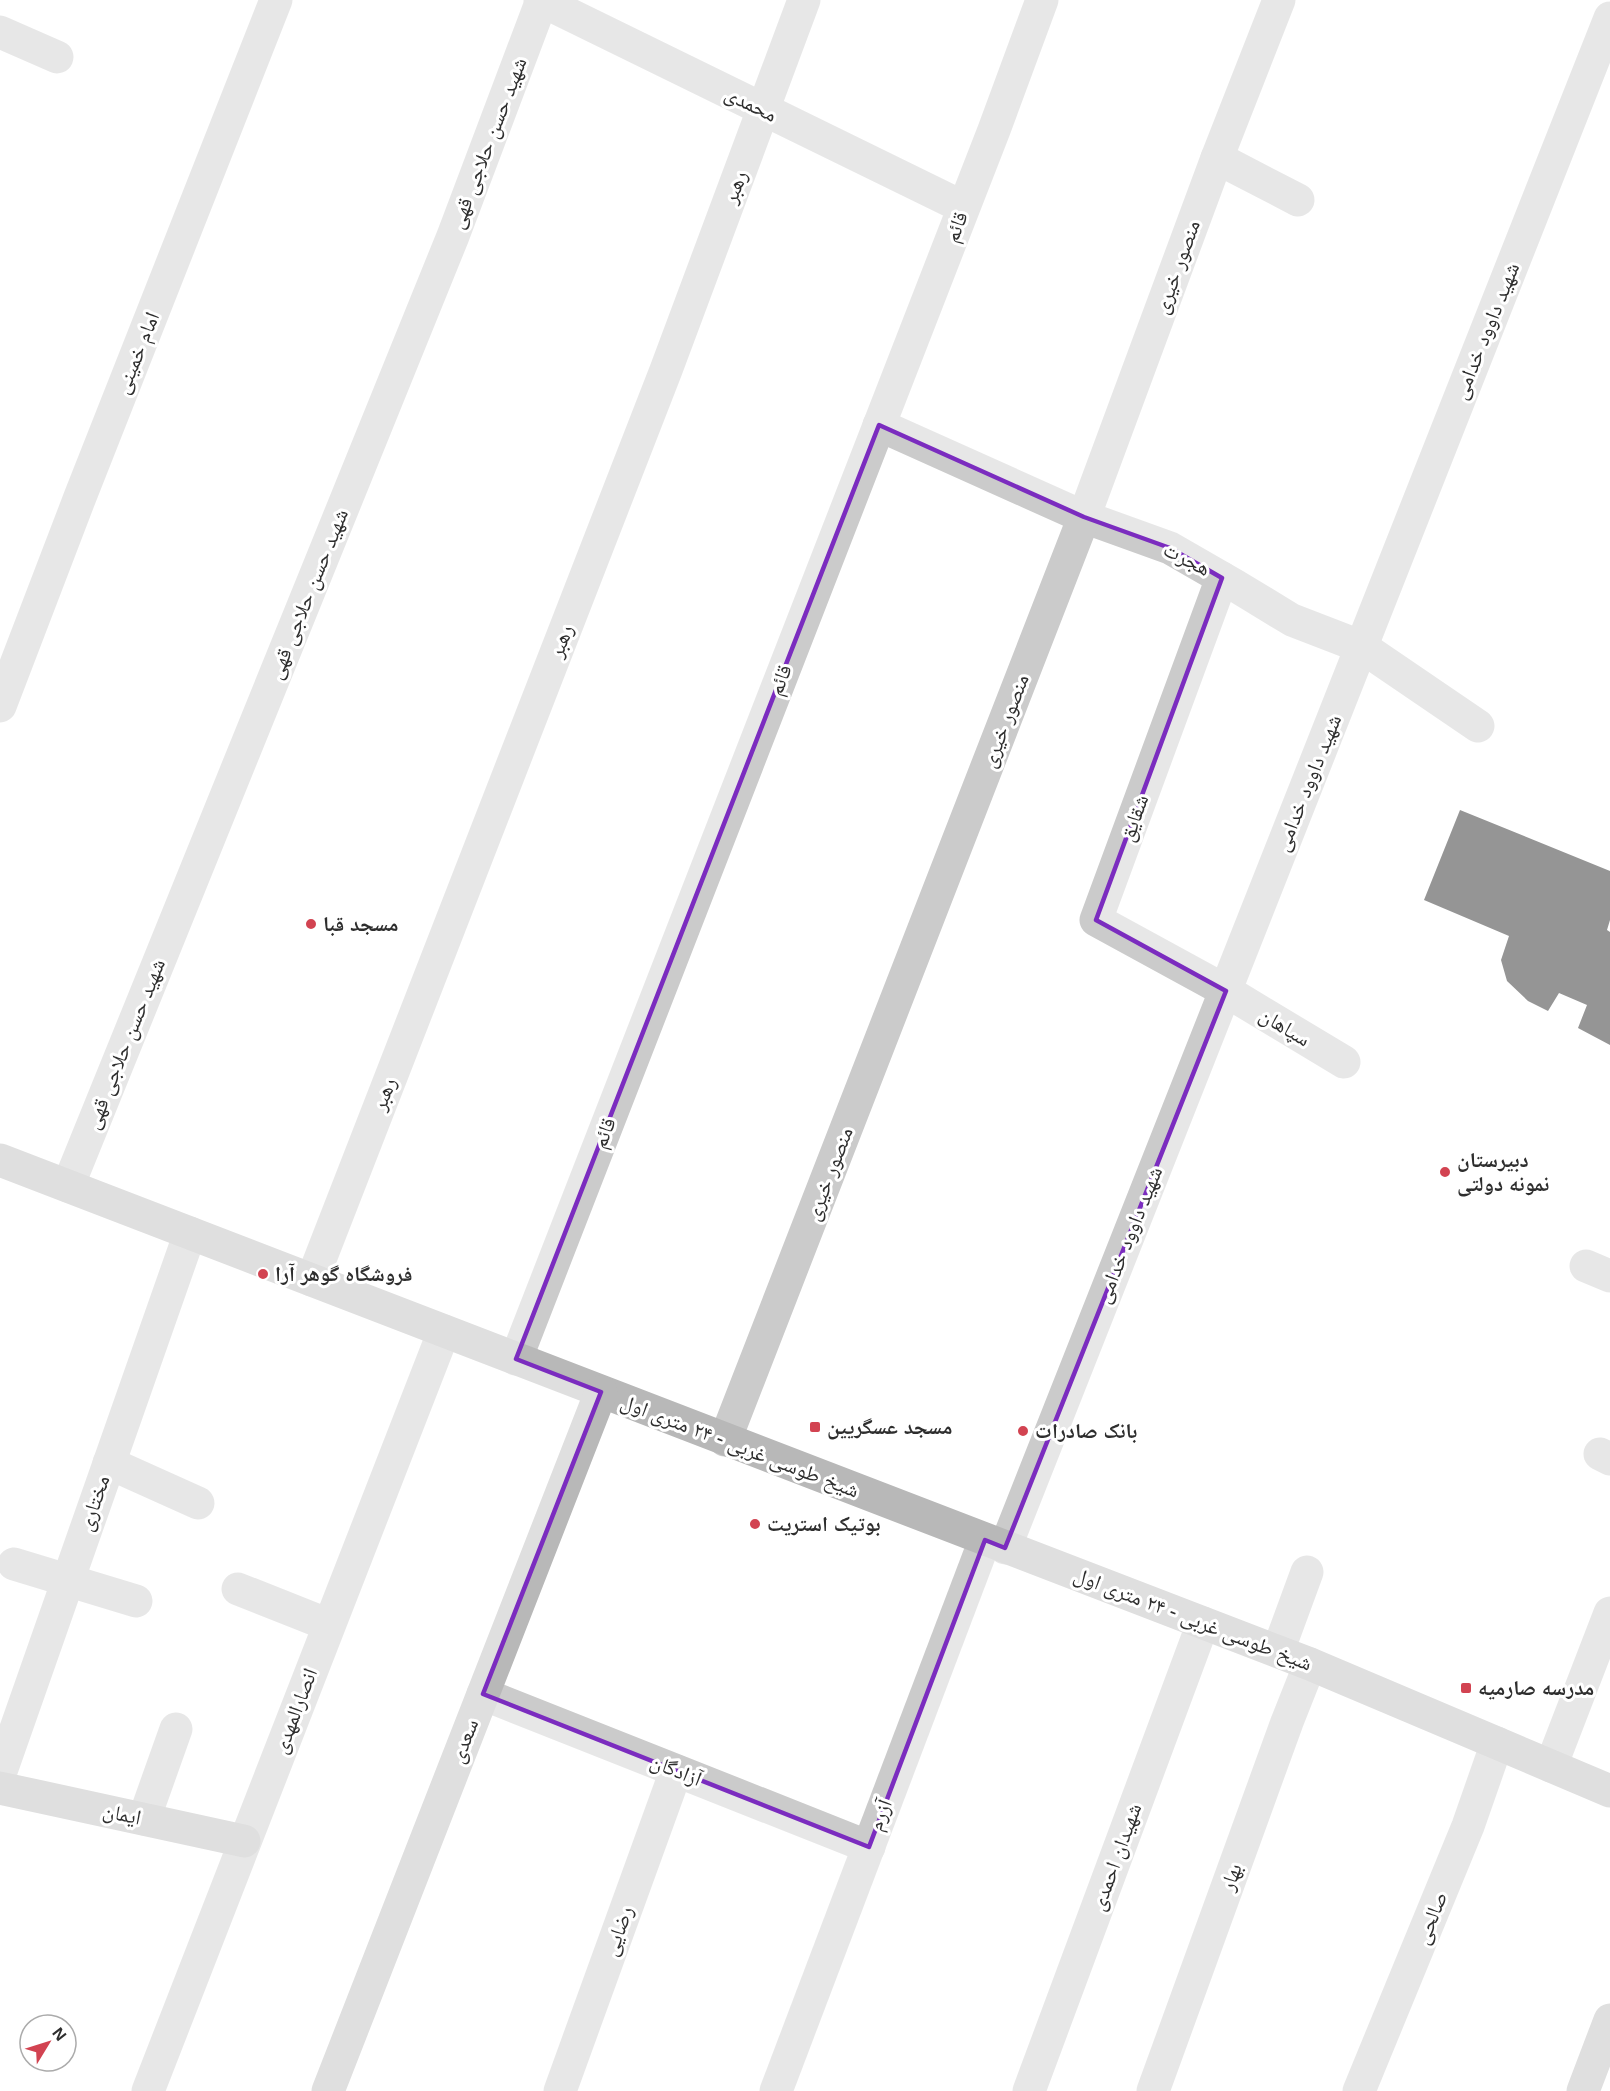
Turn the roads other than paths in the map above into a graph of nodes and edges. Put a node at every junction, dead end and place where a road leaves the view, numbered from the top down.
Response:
1 (276, 0) edge
2 (541, 0) edge
3 (804, 0) edge
4 (1042, 0) edge
5 (1279, 0) edge
6 (1610, 18) edge
7 (0, 32) edge
8 (57, 57) dead end
9 (764, 110) junction
10 (1217, 158) junction
11 (1298, 201) dead end
12 (963, 207) junction
13 (879, 425) junction
14 (1084, 517) junction
15 (1222, 578) junction
16 (1362, 647) junction
17 (0, 706) edge
18 (1478, 726) dead end
19 (1226, 991) junction
20 (1344, 1062) dead end
21 (0, 1160) edge
22 (68, 1186) junction
23 (190, 1233) junction
24 (312, 1280) junction
25 (444, 1331) junction
26 (516, 1359) junction
27 (601, 1392) junction
28 (725, 1440) junction
29 (109, 1463) junction
30 (198, 1503) dead end
31 (995, 1544) junction
32 (14, 1564) dead end
33 (1307, 1572) dead end
34 (67, 1580) junction
35 (238, 1589) dead end
36 (136, 1601) dead end
37 (1610, 1613) edge
38 (1203, 1623) junction
39 (328, 1625) junction
40 (1278, 1651) junction
41 (1310, 1664) junction
42 (483, 1694) junction
43 (9, 1717) edge
44 (176, 1729) dead end
45 (1497, 1743) junction
46 (1551, 1766) junction
47 (676, 1770) junction
48 (0, 1774) edge
49 (0, 1788) edge
50 (1610, 1791) edge
51 (144, 1819) junction
52 (244, 1841) junction
53 (868, 1846) junction
54 (1610, 2020) edge
55 (148, 2091) edge
56 (328, 2091) edge
57 (560, 2091) edge
58 (776, 2091) edge
59 (1029, 2091) edge
60 (1153, 2091) edge
61 (1359, 2091) edge
62 (1583, 2091) edge

1 - 17 street, امام خمینی
2 - 9 street, محمدی
2 - 22 street, شهید حسن حلاجی قهی
3 - 9 street, رهبر
4 - 12 street, قائم
5 - 10 street, منصور خیری
6 - 16 street, شهید داوود خدامی
7 - 8 street
9 - 12 street, محمدی
9 - 24 street, رهبر
10 - 11 street
10 - 14 street, منصور خیری
12 - 13 street, قائم
13 - 14 street, هجرت
13 - 26 street, قائم
14 - 15 street, هجرت
14 - 28 street, منصور خیری
15 - 16 street, هجرت
15 - 19 street, شقایق
16 - 18 street, هجرت
16 - 19 street, شهید داوود خدامی
19 - 20 street, سپاهان
19 - 31 street, شهید داوود خدامی
21 - 22 main road, شیخ طوسی غربی - ۲۴ متری اول
22 - 23 main road, شیخ طوسی غربی - ۲۴ متری اول
23 - 24 main road, شیخ طوسی غربی - ۲۴ متری اول
23 - 29 street, مختاری
24 - 25 main road, شیخ طوسی غربی - ۲۴ متری اول
25 - 26 main road, شیخ طوسی غربی - ۲۴ متری اول
25 - 39 street, انصارالمهدی
26 - 27 main road, شیخ طوسی غربی - ۲۴ متری اول
27 - 28 main road, شیخ طوسی غربی - ۲۴ متری اول
27 - 42 main road, سعدی
28 - 31 main road, شیخ طوسی غربی - ۲۴ متری اول
29 - 30 street
29 - 34 street, مختاری
31 - 38 main road, شیخ طوسی غربی - ۲۴ متری اول
31 - 53 street, آزرم
32 - 34 street
33 - 40 street
34 - 36 street
34 - 43 street, مختاری
35 - 39 street
37 - 46 street
38 - 40 main road, شیخ طوسی غربی - ۲۴ متری اول
38 - 59 street, شهیدان احمدی
39 - 52 street, انصارالمهدی
40 - 41 main road, شیخ طوسی غربی - ۲۴ متری اول
41 - 45 main road, شیخ طوسی غربی - ۲۴ متری اول
41 - 60 street, بهار
42 - 47 street, آزادگان
42 - 56 main road, سعدی
43 - 48 street, مختاری
44 - 51 street
45 - 46 main road, شیخ طوسی غربی - ۲۴ متری اول
45 - 61 street, صالحی
46 - 50 main road, شیخ طوسی غربی - ۲۴ متری اول
47 - 53 street, آزادگان
47 - 57 street, رضایی
49 - 51 main road, ایمان
51 - 52 main road, ایمان
52 - 55 street, انصارالمهدی
53 - 58 street, آزرم
54 - 62 main road

